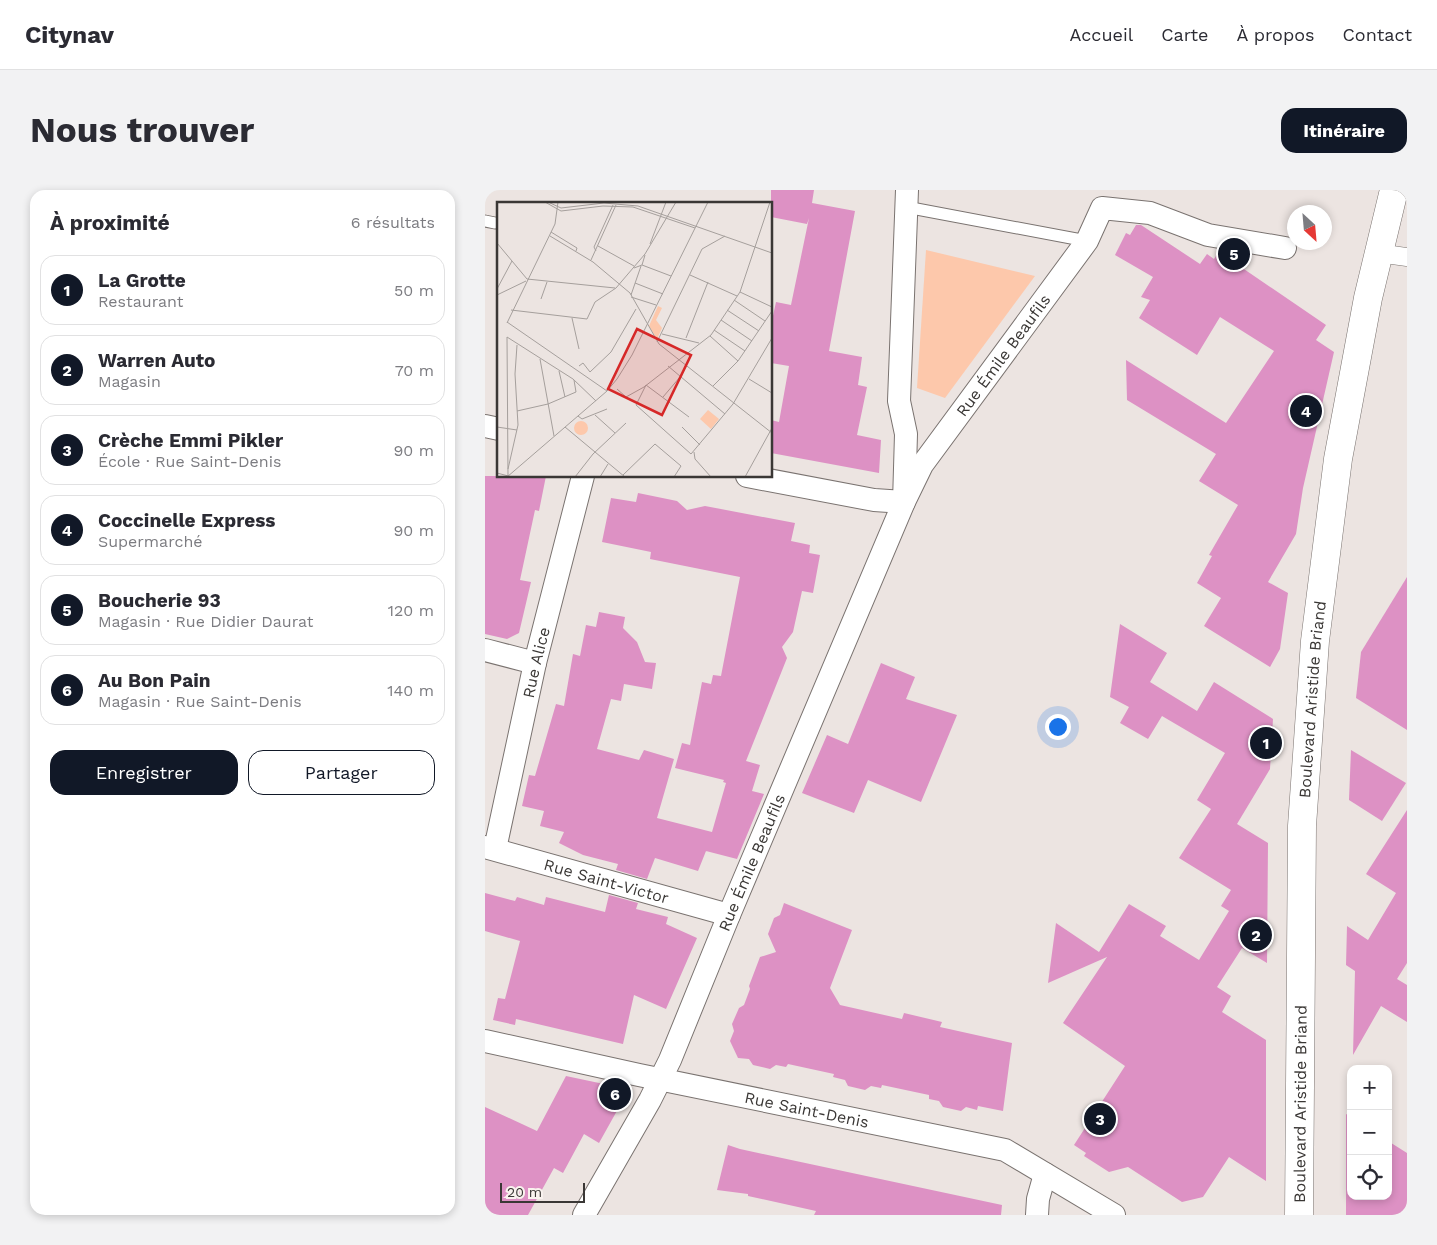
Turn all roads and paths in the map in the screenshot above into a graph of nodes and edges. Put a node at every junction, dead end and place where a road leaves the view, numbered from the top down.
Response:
1 (1394, 190) edge
2 (906, 198) edge
3 (1087, 241) junction
4 (1285, 248) dead end
5 (1378, 253) junction
6 (1407, 257) edge
7 (582, 478) edge
8 (758, 478) edge
9 (904, 502) junction
10 (485, 650) edge
11 (535, 663) junction
12 (490, 848) edge
13 (729, 915) junction
14 (485, 1041) edge
15 (660, 1079) junction
16 (1045, 1174) junction
17 (584, 1215) edge
18 (1037, 1215) edge
19 (1115, 1215) edge
20 (1299, 1215) edge

1 - 5 main road, Boulevard Aristide Briand
2 - 3 lane
2 - 9 street, Rue Émile Beaufils
3 - 4 street, Rue Émile Beaufils
3 - 9 street, Rue Émile Beaufils
5 - 6 street
5 - 20 main road, Boulevard Aristide Briand
7 - 11 street, Rue Alice
8 - 9 street
9 - 13 street, Rue Émile Beaufils
10 - 11 street
11 - 12 street, Rue Alice
12 - 13 street, Rue Saint-Victor
13 - 15 street, Rue Émile Beaufils
14 - 15 street, Rue Saint-Denis
15 - 16 street, Rue Saint-Denis
15 - 17 street, Rue Émile Beaufils
16 - 18 street
16 - 19 street, Rue Saint-Denis

